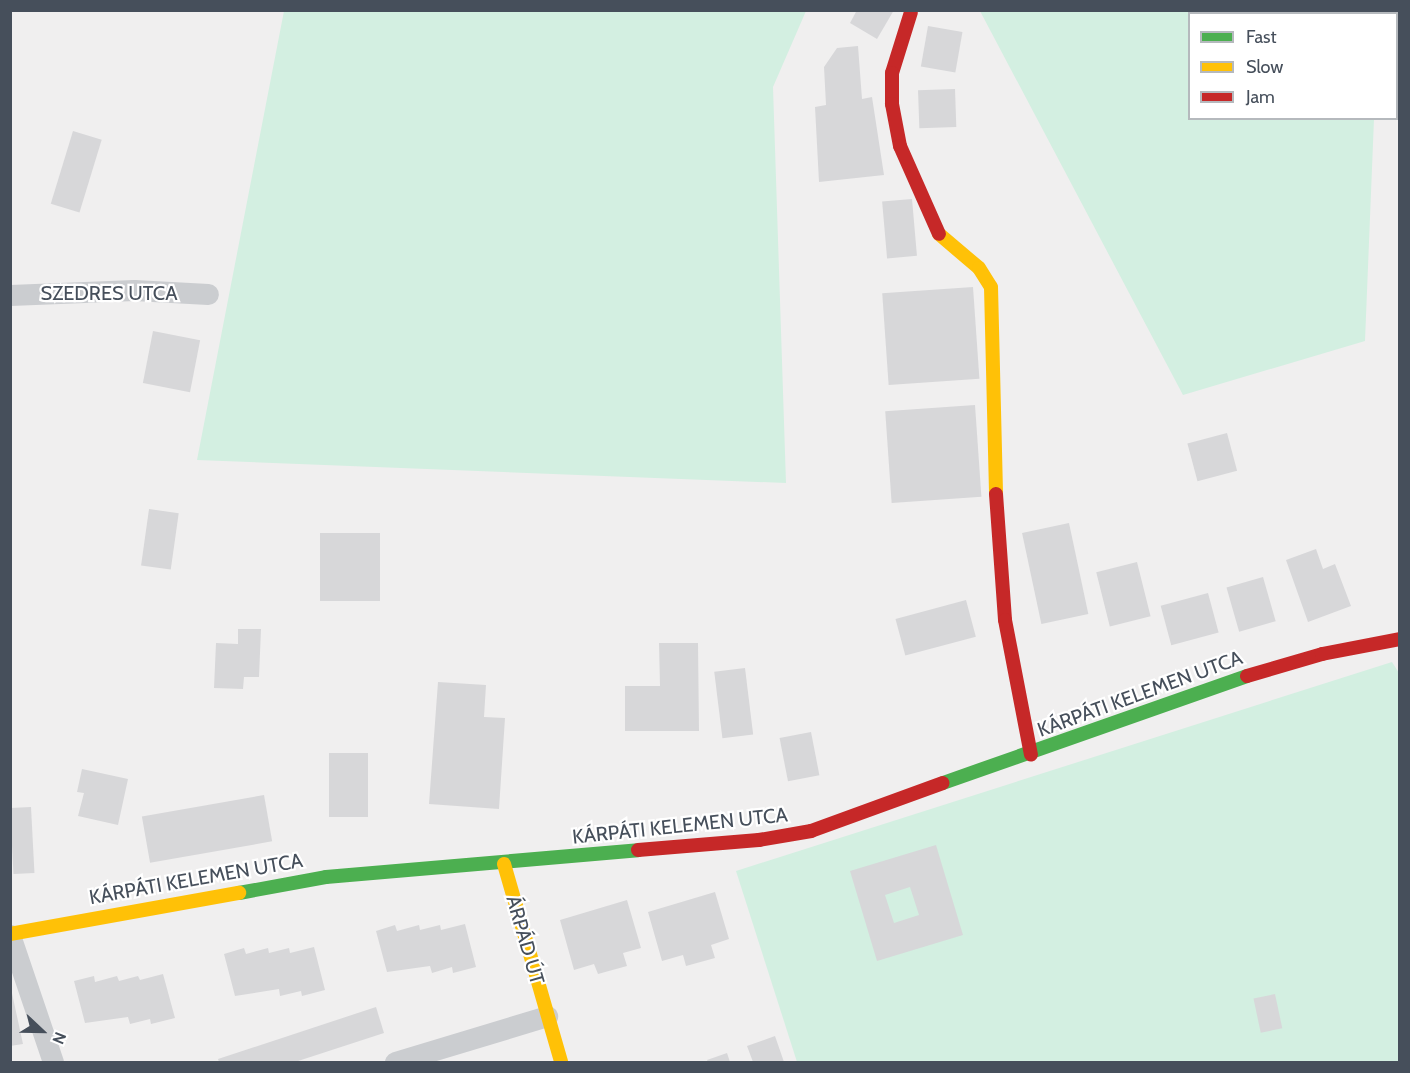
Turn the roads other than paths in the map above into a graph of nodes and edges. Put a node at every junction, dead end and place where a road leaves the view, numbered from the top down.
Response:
1 (911, 12) dead end
2 (208, 294) dead end
3 (10, 295) edge
4 (1400, 639) edge
5 (1031, 755) junction
6 (504, 864) junction
7 (10, 935) edge
8 (547, 1016) junction
9 (52, 1062) edge
10 (395, 1062) edge
11 (561, 1062) edge

1 - 5 street
2 - 3 street, SZEDRES UTCA
4 - 5 street, KÁRPÁTI KELEMEN UTCA
5 - 6 street, KÁRPÁTI KELEMEN UTCA
6 - 7 street, KÁRPÁTI KELEMEN UTCA
6 - 8 street, ÁRPÁD ÚT
7 - 9 street
8 - 10 street
8 - 11 street, ÁRPÁD ÚT

